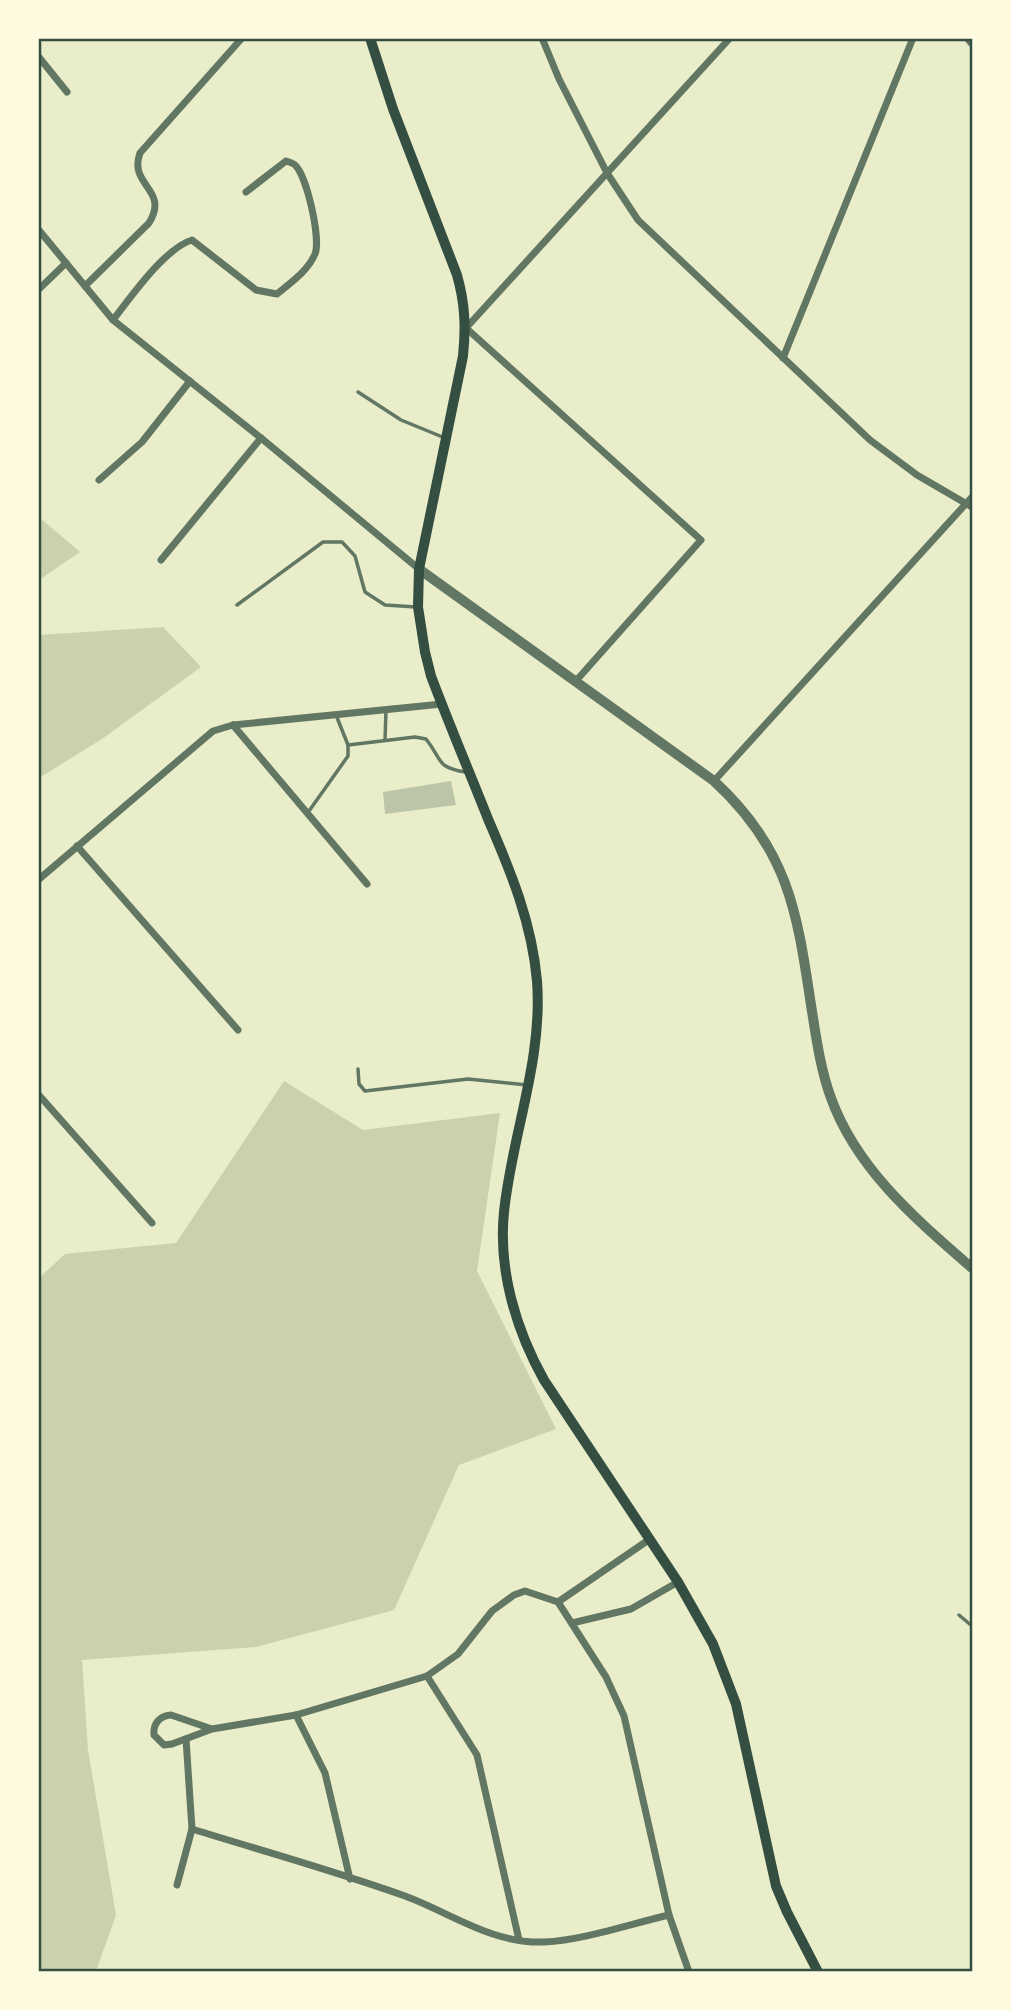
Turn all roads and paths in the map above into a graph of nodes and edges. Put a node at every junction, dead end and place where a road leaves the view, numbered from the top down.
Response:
1 (242, 38) edge
2 (370, 38) edge
3 (542, 38) edge
4 (730, 38) edge
5 (913, 38) edge
6 (967, 38) edge
7 (972, 44) edge
8 (38, 56) edge
9 (67, 92) dead end
10 (607, 173) junction
11 (246, 192) dead end
12 (38, 229) edge
13 (66, 263) junction
14 (85, 286) junction
15 (38, 290) edge
16 (113, 320) junction
17 (466, 328) junction
18 (783, 358) junction
19 (190, 381) junction
20 (358, 392) dead end
21 (261, 438) junction
22 (447, 438) junction
23 (99, 480) dead end
24 (970, 503) edge
25 (161, 561) dead end
26 (419, 569) junction
27 (237, 605) dead end
28 (418, 607) junction
29 (575, 682) junction
30 (442, 704) junction
31 (386, 709) junction
32 (335, 714) junction
33 (233, 725) junction
34 (386, 740) junction
35 (348, 745) junction
36 (470, 773) junction
37 (714, 781) junction
38 (307, 813) junction
39 (77, 846) junction
40 (38, 880) edge
41 (367, 884) dead end
42 (238, 1030) dead end
43 (358, 1069) dead end
44 (529, 1085) junction
45 (38, 1094) edge
46 (152, 1223) dead end
47 (972, 1268) edge
48 (650, 1539) junction
49 (678, 1582) junction
50 (558, 1602) junction
51 (959, 1615) dead end
52 (572, 1623) junction
53 (972, 1626) edge
54 (427, 1676) junction
55 (296, 1715) junction
56 (212, 1729) junction
57 (187, 1739) junction
58 (192, 1829) junction
59 (350, 1878) junction
60 (177, 1885) dead end
61 (669, 1915) junction
62 (519, 1940) junction
63 (689, 1972) edge
64 (818, 1972) edge

1 - 14 street
2 - 17 main road
3 - 10 street
4 - 10 street
5 - 18 street
6 - 7 street
8 - 9 street
10 - 17 street
10 - 18 street
11 - 16 street
12 - 13 street
13 - 14 street
13 - 15 street
14 - 16 street
16 - 19 street
17 - 22 main road
17 - 29 street
18 - 24 street
19 - 21 street
19 - 23 street
20 - 22 lane
21 - 25 street
21 - 26 street
22 - 26 main road
24 - 37 street
26 - 28 main road
26 - 29 street
27 - 28 lane
28 - 30 main road
29 - 37 street
30 - 31 street
30 - 36 main road
31 - 32 street
31 - 34 lane
32 - 33 street
32 - 35 lane
33 - 38 street
33 - 39 street
34 - 35 lane
34 - 36 lane
35 - 38 lane
36 - 44 main road
37 - 47 street
38 - 41 street
39 - 40 street
39 - 42 street
43 - 44 lane
44 - 48 main road
45 - 46 street
48 - 49 main road
48 - 50 street
49 - 52 street
49 - 64 main road
50 - 52 street
50 - 54 street
51 - 53 lane
52 - 61 street
54 - 55 street
54 - 62 street
55 - 56 street
55 - 59 street
56 - 57 street
56 - 57 street
57 - 58 street
58 - 59 street
58 - 60 street
59 - 62 street
61 - 62 street
61 - 63 street

